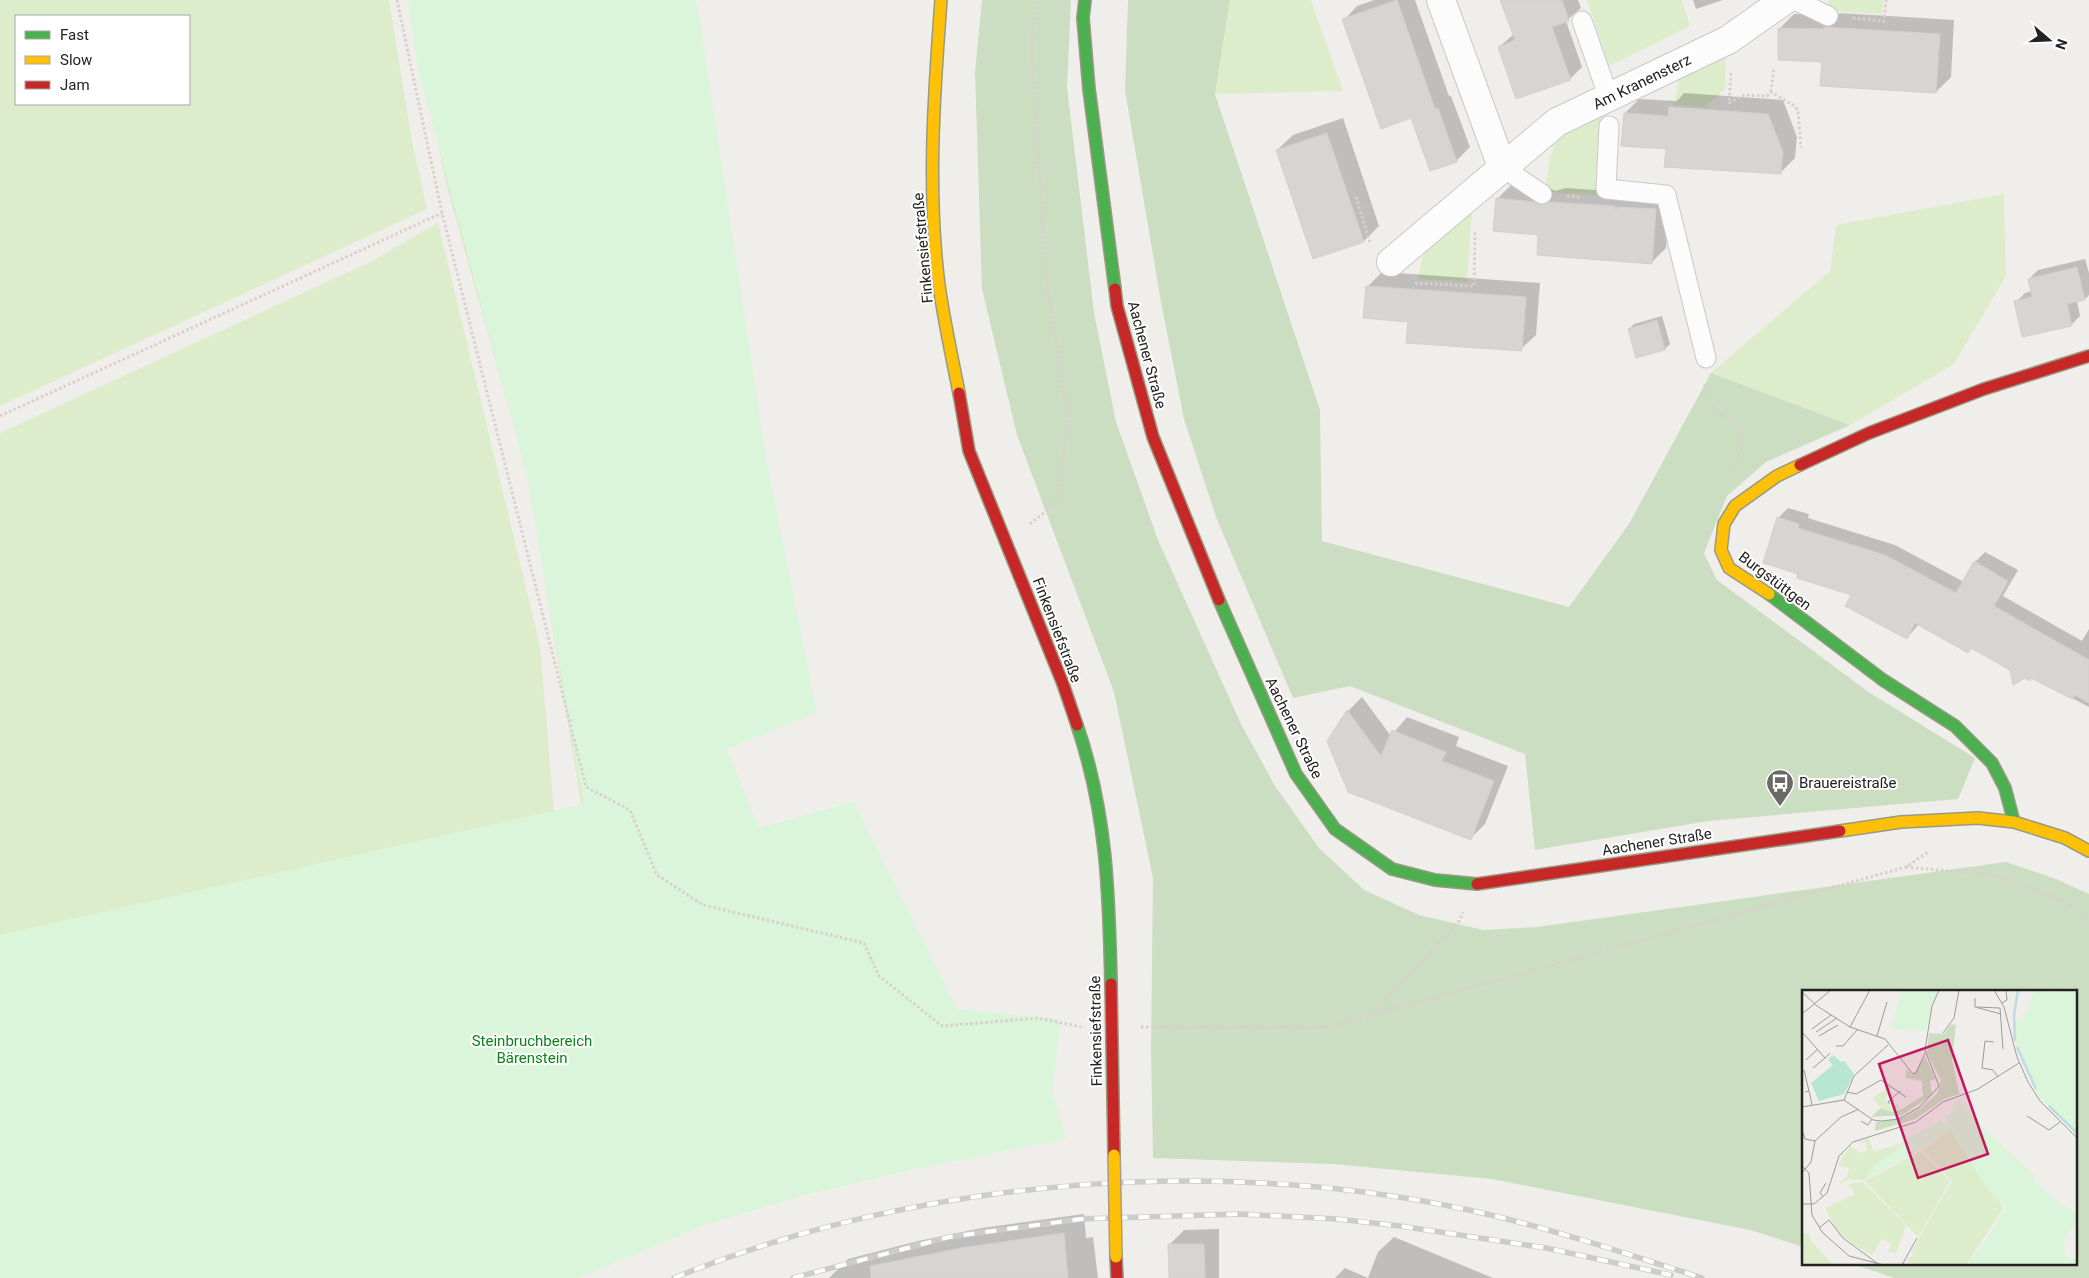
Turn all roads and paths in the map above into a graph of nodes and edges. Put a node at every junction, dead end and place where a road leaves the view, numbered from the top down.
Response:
1 (397, 0) edge
2 (942, 0) edge
3 (1036, 0) edge
4 (1085, 0) edge
5 (1440, 0) edge
6 (1785, 0) edge
7 (1795, 0) edge
8 (1886, 0) edge
9 (1828, 16) dead end
10 (1850, 18) dead end
11 (1582, 21) dead end
12 (1731, 65) dead end
13 (1774, 67) dead end
14 (1771, 92) junction
15 (1609, 98) junction
16 (1609, 126) dead end
17 (1801, 148) dead end
18 (1502, 167) junction
19 (1542, 194) dead end
20 (442, 213) junction
21 (1476, 224) dead end
22 (1391, 262) dead end
23 (1414, 282) dead end
24 (2089, 356) edge
25 (1706, 358) dead end
26 (1705, 380) dead end
27 (0, 416) edge
28 (1730, 466) dead end
29 (1028, 526) dead end
30 (2014, 822) junction
31 (1930, 851) dead end
32 (2089, 851) edge
33 (1906, 867) junction
34 (1459, 921) dead end
35 (2089, 921) edge
36 (1372, 1014) junction
37 (1111, 1030) junction
38 (1116, 1278) edge

1 - 20 path
2 - 37 street, Finkensiefstraße
3 - 29 path
4 - 30 street, Aachener Straße
5 - 18 street
6 - 15 street, Am Kranensterz
7 - 9 lane
8 - 10 path
11 - 15 lane
12 - 14 path
13 - 14 path
14 - 17 path
15 - 18 street, Am Kranensterz
16 - 25 lane
18 - 19 lane
18 - 22 street, Am Kranensterz
20 - 27 path
20 - 37 path
21 - 23 path
24 - 30 street, Burgstüttgen
26 - 28 path
30 - 32 street, Aachener Straße
31 - 33 path
33 - 35 path
33 - 36 path
34 - 36 path
36 - 37 path
37 - 38 street, Finkensiefstraße, bridge

